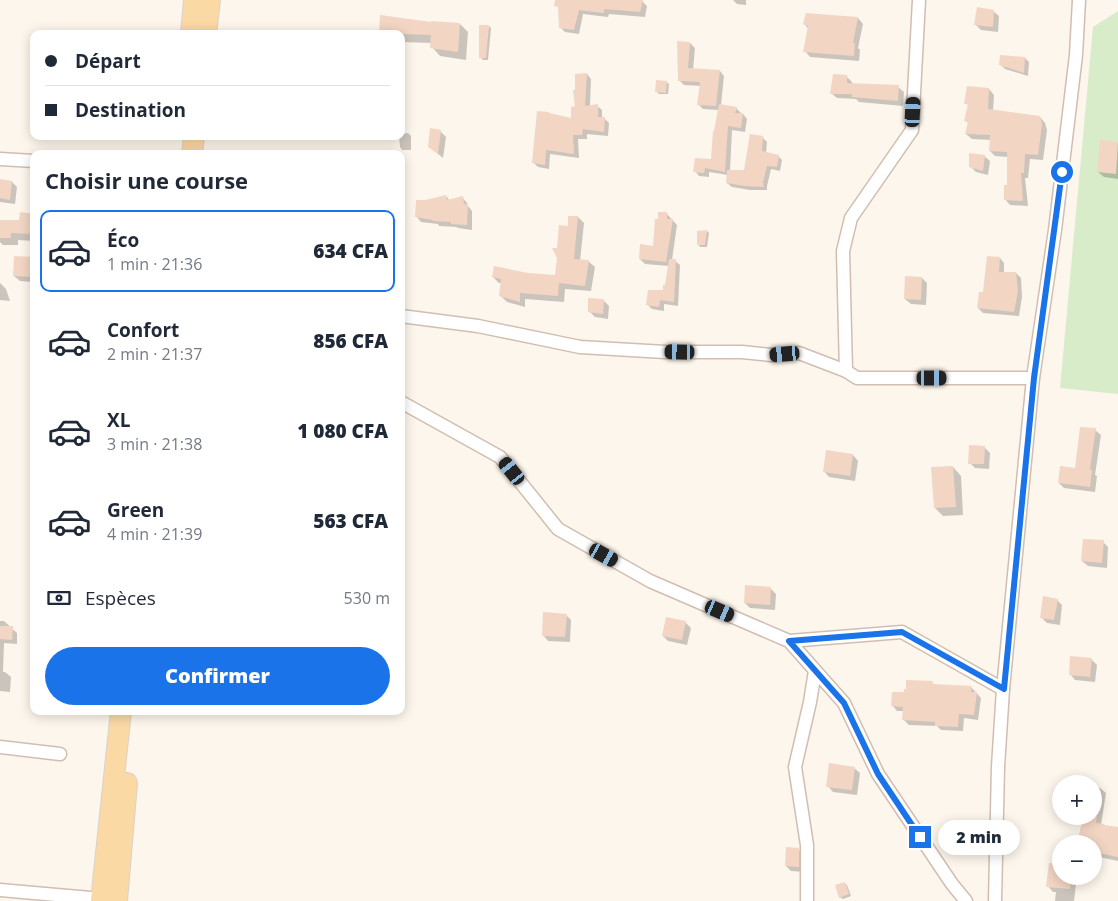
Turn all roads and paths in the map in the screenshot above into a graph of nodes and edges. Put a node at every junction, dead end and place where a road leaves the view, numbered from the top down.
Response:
1 (194, 0) edge
2 (210, 0) edge
3 (919, 0) edge
4 (1080, 0) edge
5 (191, 30) edge
6 (206, 30) edge
7 (0, 159) edge
8 (30, 161) edge
9 (405, 317) edge
10 (846, 370) junction
11 (1034, 378) junction
12 (405, 404) edge
13 (789, 641) junction
14 (815, 671) junction
15 (1004, 689) junction
16 (121, 715) edge
17 (133, 715) edge
18 (0, 747) edge
19 (60, 754) dead end
20 (0, 890) edge
21 (106, 900) edge
22 (807, 901) edge
23 (966, 901) edge
24 (996, 901) edge

1 - 5 main road
2 - 6 main road
3 - 10 street
4 - 11 street
7 - 8 street
9 - 10 street
10 - 11 street
11 - 15 street
12 - 13 street
13 - 14 street
13 - 15 street
14 - 22 street
14 - 23 street
15 - 24 street
16 - 21 main road
17 - 21 main road
18 - 19 street
20 - 21 street

